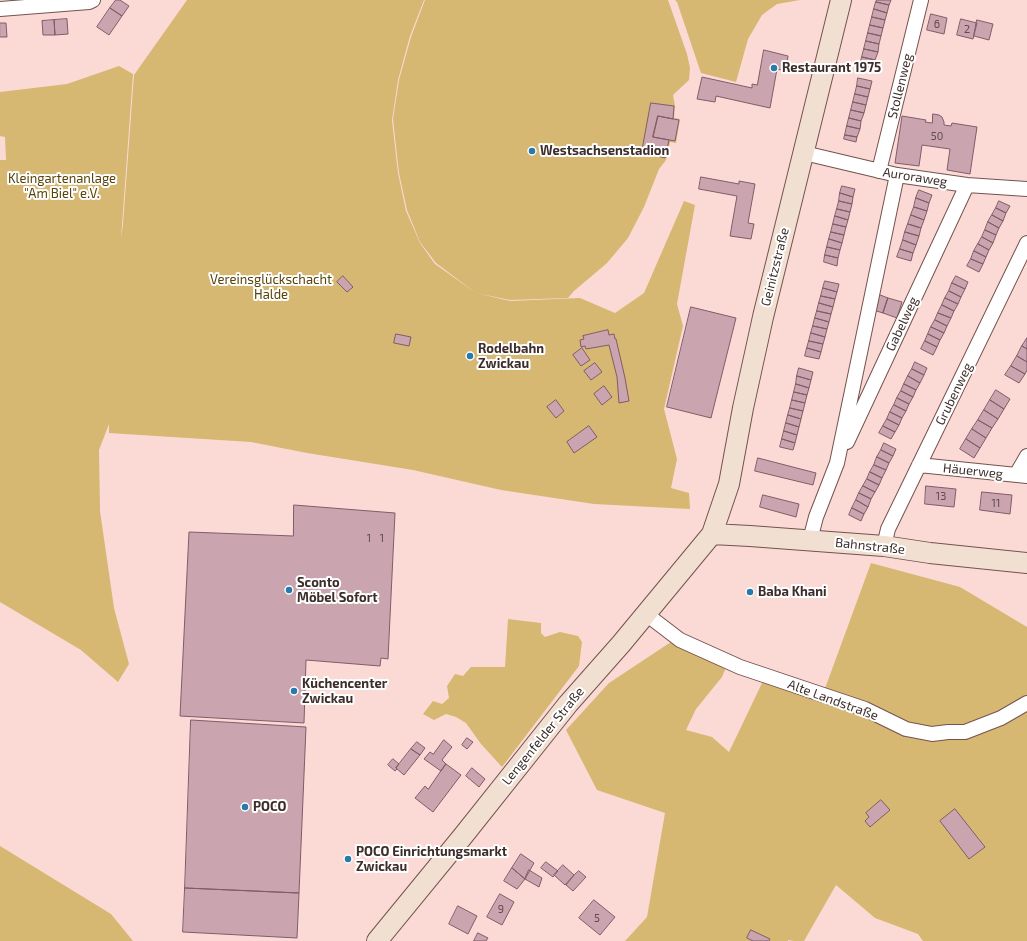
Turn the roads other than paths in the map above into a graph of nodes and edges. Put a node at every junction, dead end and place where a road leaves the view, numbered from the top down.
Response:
1 (93, 0) edge
2 (841, 0) edge
3 (921, 0) edge
4 (0, 10) edge
5 (804, 153) junction
6 (879, 171) junction
7 (897, 175) junction
8 (967, 185) junction
9 (1027, 189) edge
10 (1027, 243) edge
11 (1027, 456) edge
12 (837, 463) junction
13 (919, 465) junction
14 (1022, 475) edge
15 (712, 534) junction
16 (810, 540) junction
17 (884, 546) junction
18 (1027, 563) edge
19 (646, 614) junction
20 (1027, 703) edge
21 (377, 941) edge

1 - 4 street
2 - 5 main road, Geinitzstraße
3 - 6 street, Stollenweg
5 - 6 street, Auroraweg
5 - 15 main road, Geinitzstraße
6 - 7 street, Auroraweg
7 - 8 street, Auroraweg
7 - 12 street, Gabelweg
8 - 9 street, Auroraweg
8 - 12 street, Gabelweg
10 - 13 street, Grubenweg
11 - 14 street
12 - 16 street, Gabelweg
13 - 14 street, Häuerweg
13 - 17 street, Grubenweg
15 - 16 main road, Bahnstraße
15 - 19 main road, Lengenfelder Straße
16 - 17 main road, Bahnstraße
17 - 18 main road, Bahnstraße
19 - 20 street, Alte Landstraße
19 - 21 main road, Lengenfelder Straße

